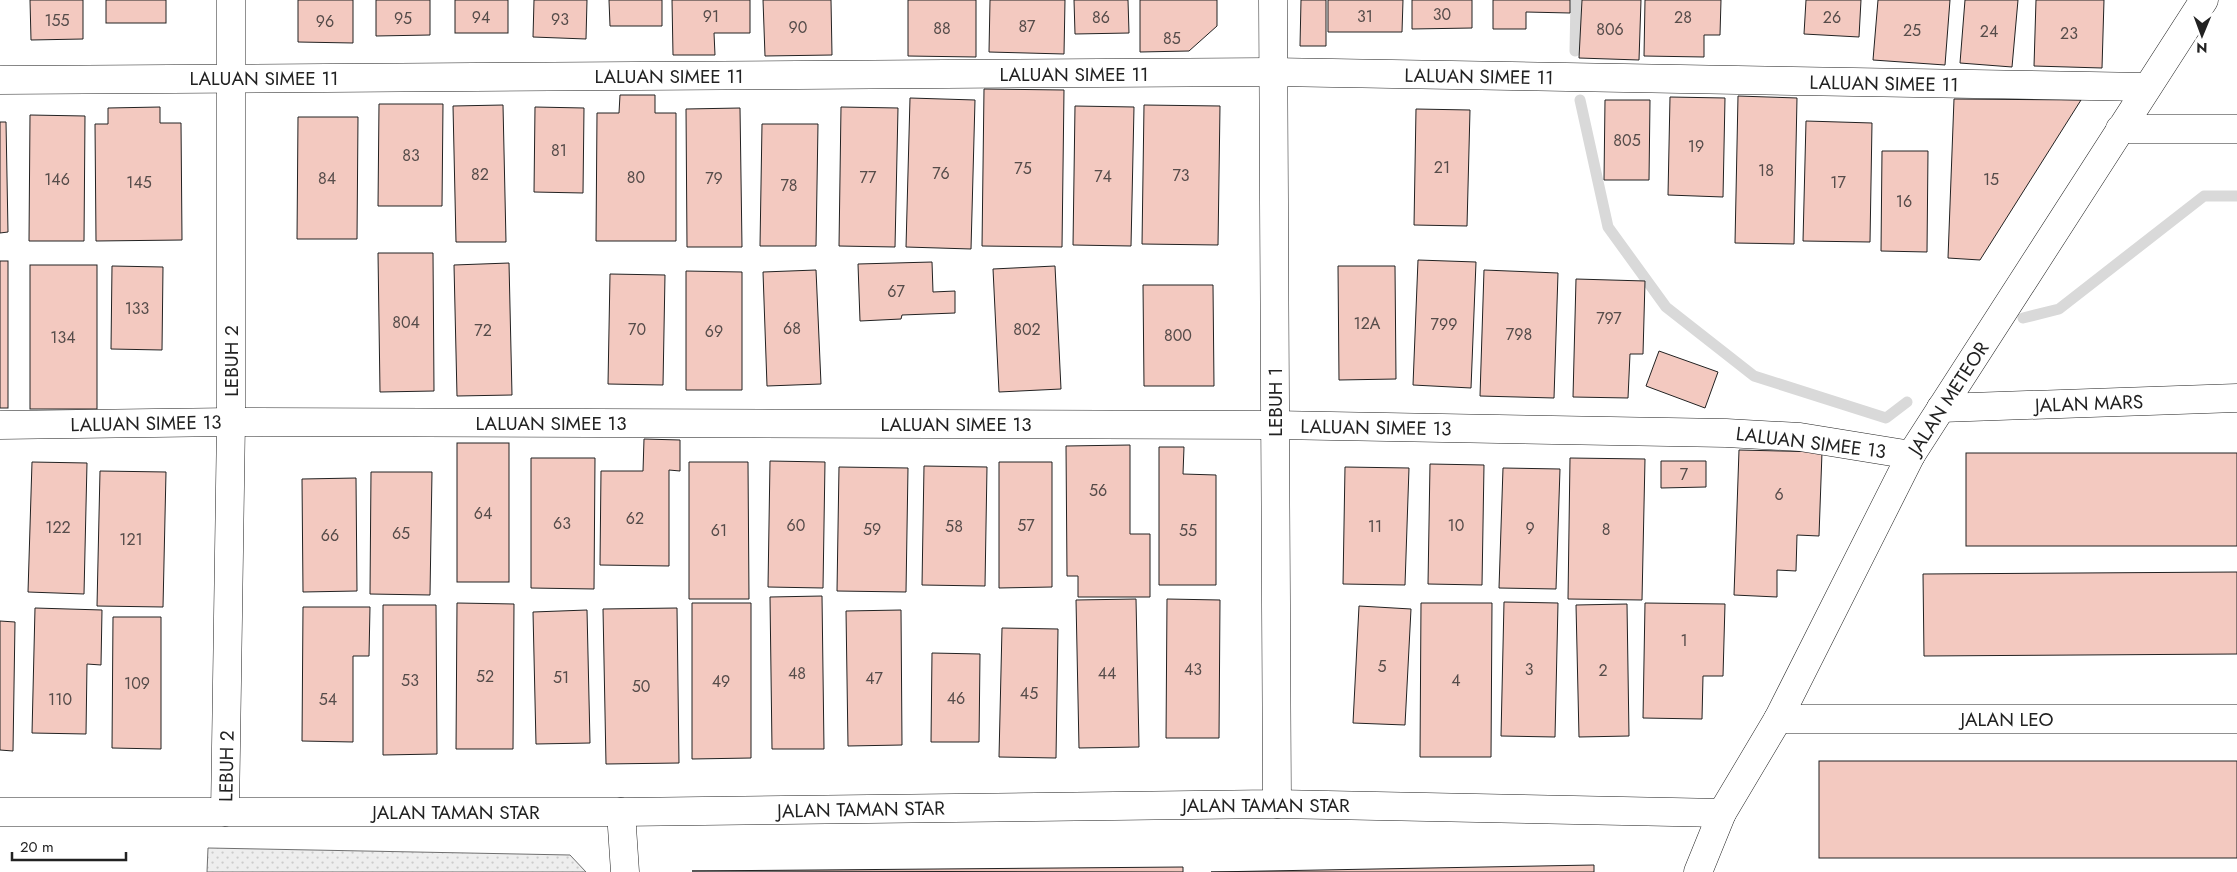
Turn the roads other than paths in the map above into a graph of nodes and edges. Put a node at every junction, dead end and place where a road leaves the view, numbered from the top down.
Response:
1 (231, 0) edge
2 (1272, 0) edge
3 (2204, 0) edge
4 (1273, 72) junction
5 (230, 78) junction
6 (0, 80) edge
7 (2147, 87) junction
8 (2120, 128) junction
9 (2237, 128) edge
10 (2237, 398) edge
11 (1942, 408) junction
12 (231, 422) junction
13 (0, 425) edge
14 (1275, 425) junction
15 (1911, 455) junction
16 (2237, 719) edge
17 (1778, 720) junction
18 (1277, 804) junction
19 (0, 812) edge
20 (226, 812) junction
21 (621, 812) junction
22 (1722, 813) junction
23 (625, 872) edge
24 (1698, 872) edge

1 - 5 street, LEBUH 2
2 - 4 street, LEBUH 1
3 - 7 street, JALAN METEOR
4 - 5 street, LALUAN SIMEE 11
4 - 7 street, LALUAN SIMEE 11
4 - 14 street, LEBUH 1
5 - 6 street, LALUAN SIMEE 11
5 - 12 street, LEBUH 2
7 - 8 street, JALAN METEOR
8 - 9 street
8 - 11 street, JALAN METEOR
10 - 11 street, JALAN MARS
11 - 15 street, JALAN METEOR
12 - 13 street, LALUAN SIMEE 13
12 - 14 street, LALUAN SIMEE 13
12 - 20 street, LEBUH 2
14 - 15 street, LALUAN SIMEE 13
14 - 18 street, LEBUH 1
15 - 17 street, JALAN METEOR
16 - 17 street, JALAN LEO
17 - 22 street, JALAN METEOR
18 - 21 street, JALAN TAMAN STAR
18 - 22 street, JALAN TAMAN STAR
19 - 20 street, JALAN TAMAN STAR
20 - 21 street, JALAN TAMAN STAR
21 - 23 street
22 - 24 street, JALAN METEOR

